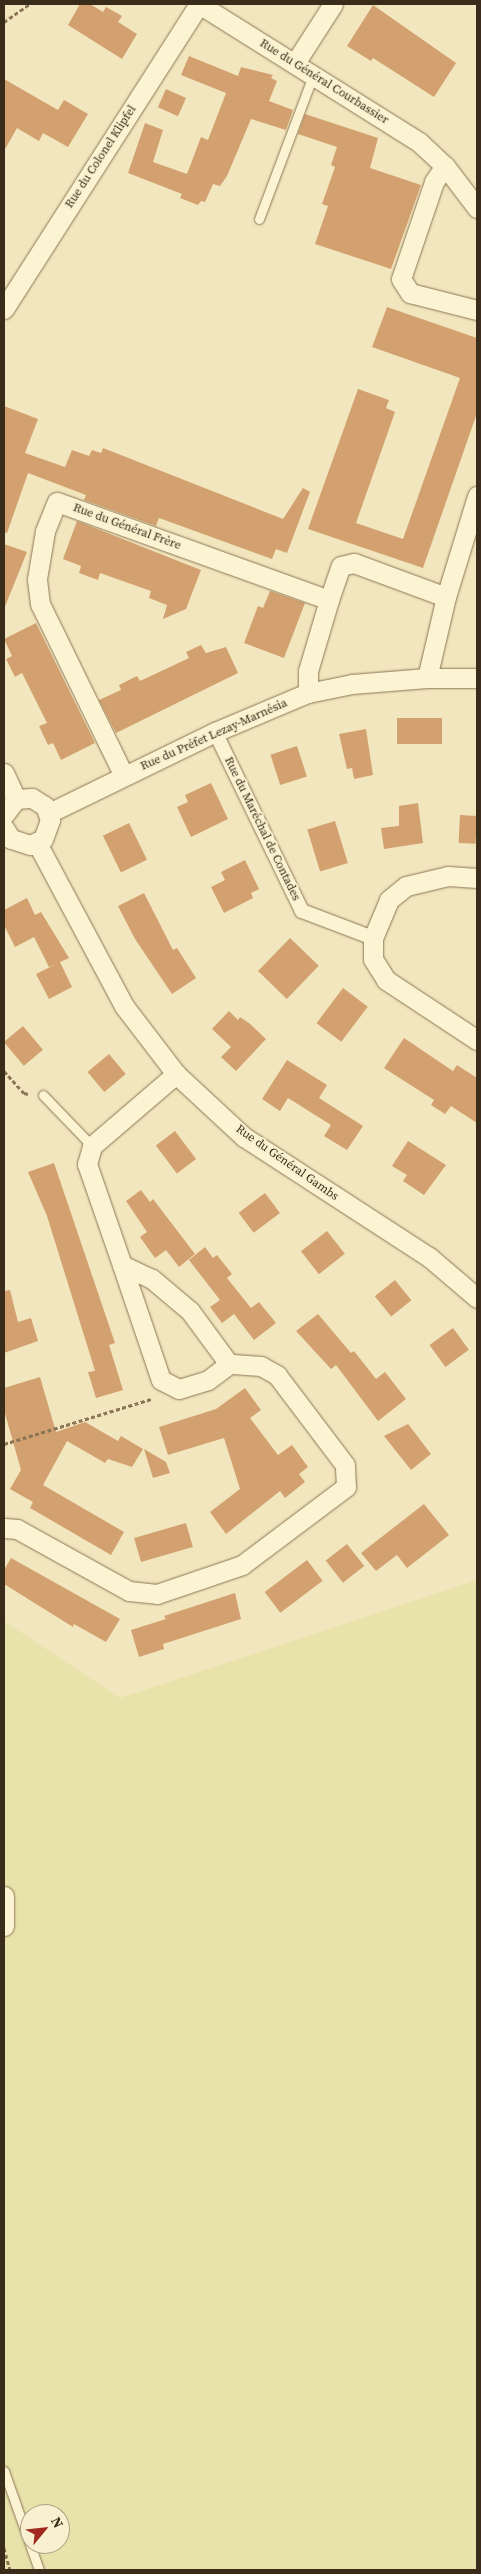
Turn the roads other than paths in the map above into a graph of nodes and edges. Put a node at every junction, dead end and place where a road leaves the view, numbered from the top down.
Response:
1 (199, 4) edge
2 (333, 4) edge
3 (295, 63) junction
4 (313, 75) junction
5 (445, 166) junction
6 (474, 197) edge
7 (258, 219) dead end
8 (4, 309) edge
9 (477, 310) edge
10 (477, 496) edge
11 (446, 597) junction
12 (329, 600) junction
13 (428, 678) junction
14 (477, 678) edge
15 (308, 693) junction
16 (215, 732) junction
17 (4, 773) edge
18 (124, 776) junction
19 (16, 799) junction
20 (49, 813) junction
21 (4, 815) edge
22 (5, 832) edge
23 (37, 843) junction
24 (477, 878) edge
25 (373, 938) junction
26 (477, 1040) edge
27 (176, 1074) junction
28 (43, 1095) road end
29 (92, 1146) junction
30 (122, 1265) junction
31 (477, 1298) edge
32 (230, 1364) junction
33 (4, 1528) edge
34 (4, 1896) edge
35 (4, 1926) edge
36 (4, 2471) edge
37 (39, 2570) edge

1 - 3 street, Rue du Général Courbassier
1 - 8 street, Rue du Colonel Klipfel
2 - 3 street
3 - 4 street, Rue du Général Courbassier
4 - 5 street, Rue du Général Courbassier
4 - 7 lane
5 - 6 street, Rue du Général Courbassier
5 - 9 street
10 - 11 street
11 - 12 street
11 - 13 street
12 - 15 street
12 - 18 street, Rue du Général Frère
13 - 14 street, Rue du Préfet Lezay-Marnésia
13 - 15 street, Rue du Préfet Lezay-Marnésia
15 - 16 street, Rue du Préfet Lezay-Marnésia
16 - 18 street, Rue du Préfet Lezay-Marnésia
16 - 25 street, Rue du Maréchal de Contades
17 - 19 street
18 - 20 street, Rue du Préfet Lezay-Marnésia
19 - 20 street
19 - 21 street
20 - 23 street
22 - 23 street
23 - 27 street, Rue du Général Gambs
24 - 25 street
25 - 26 street
27 - 29 street
27 - 31 street, Rue du Général Gambs
28 - 29 lane
29 - 30 street
30 - 32 street
30 - 32 street
32 - 33 street
34 - 35 street
36 - 37 lane

